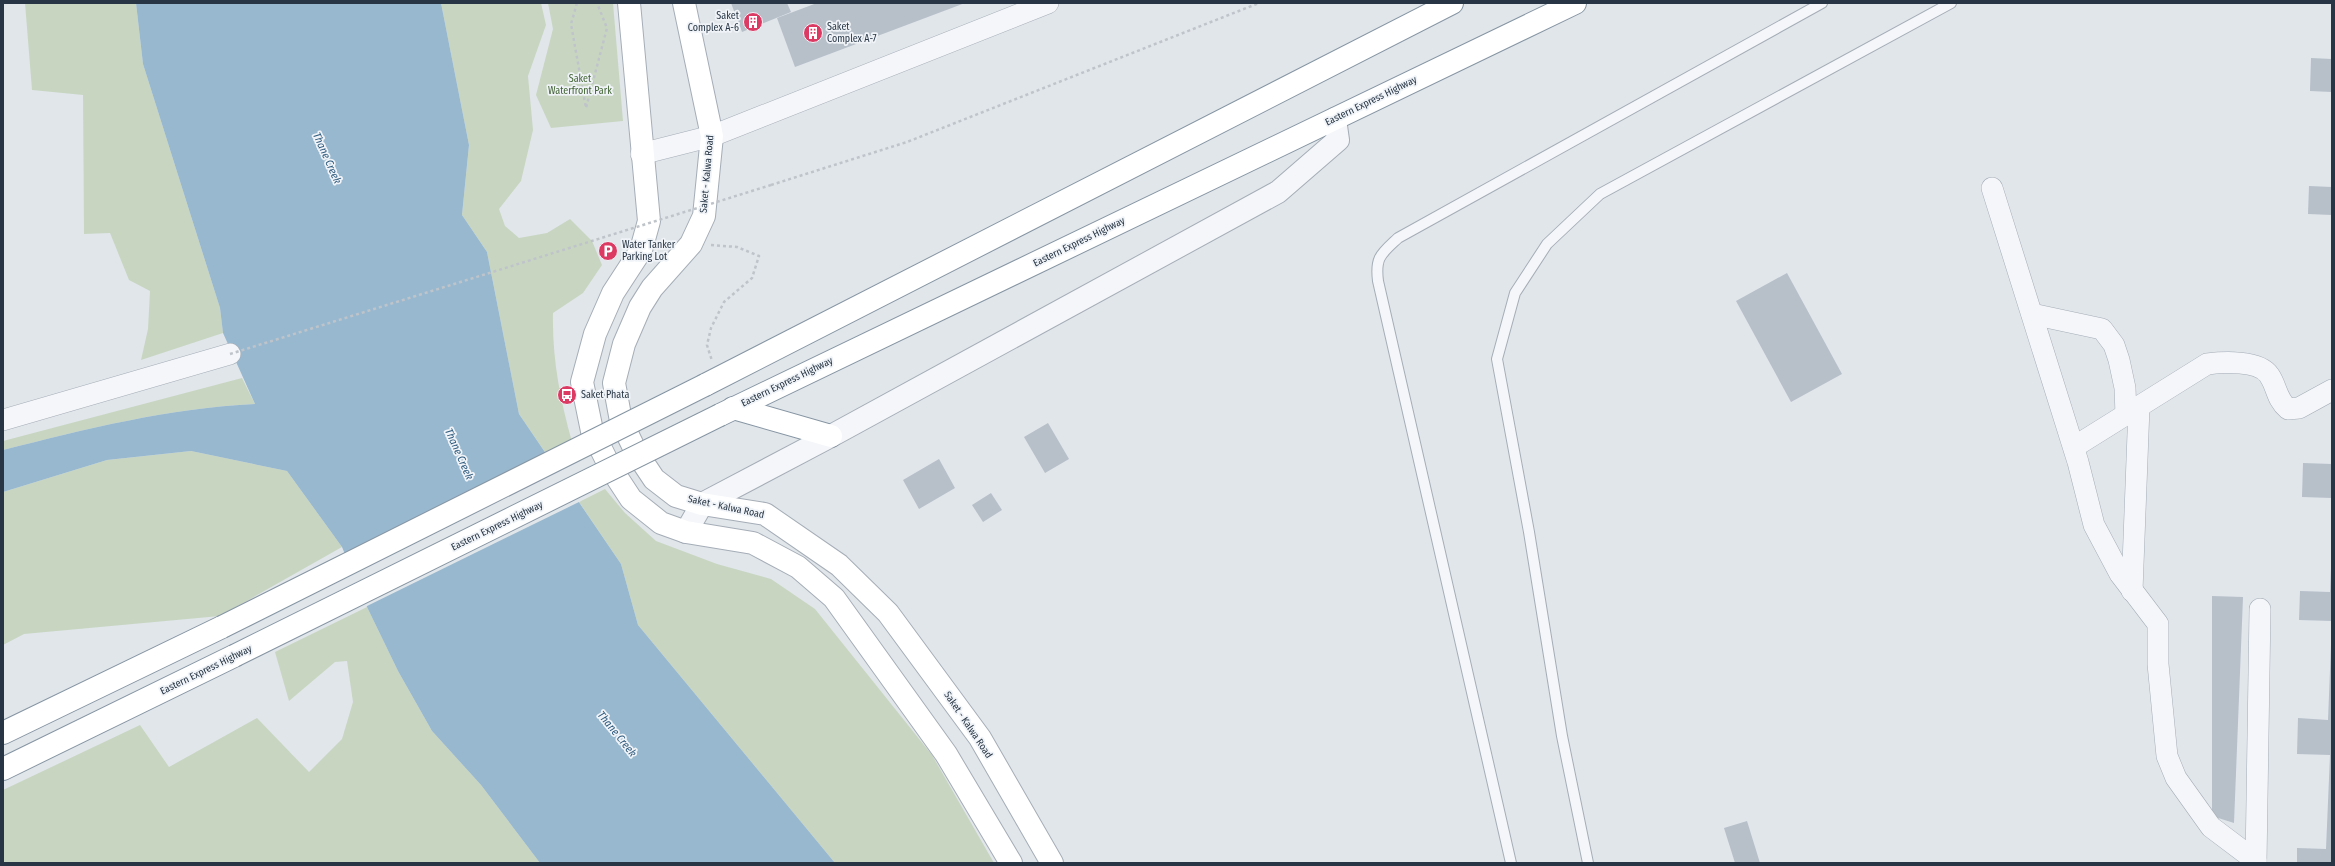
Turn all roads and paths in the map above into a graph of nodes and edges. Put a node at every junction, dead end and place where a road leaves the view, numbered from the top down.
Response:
1 (577, 3) edge
2 (597, 3) edge
3 (629, 3) edge
4 (684, 3) edge
5 (1048, 3) edge
6 (1260, 3) edge
7 (1452, 3) edge
8 (1575, 3) edge
9 (1822, 3) edge
10 (1951, 3) edge
11 (1335, 119) junction
12 (712, 136) junction
13 (641, 154) junction
14 (1992, 188) dead end
15 (690, 244) junction
16 (2032, 314) junction
17 (230, 354) joint
18 (711, 382) junction
19 (2332, 390) edge
20 (2132, 411) junction
21 (727, 412) junction
22 (3, 420) edge
23 (831, 436) junction
24 (2074, 447) junction
25 (702, 504) junction
26 (686, 532) junction
27 (812, 546) junction
28 (798, 567) junction
29 (2132, 591) junction
30 (2260, 610) dead end
31 (3, 733) edge
32 (3, 769) edge
33 (2256, 862) edge
34 (1011, 863) edge
35 (1052, 863) edge
36 (1511, 863) edge
37 (1588, 863) edge

1 - 2 path
3 - 13 main road
4 - 12 main road, Saket - Kalwa Road
5 - 12 street
6 - 17 path, bridge
7 - 18 main road
8 - 11 main road, Eastern Express Highway
9 - 36 lane
10 - 37 lane
11 - 21 main road, Eastern Express Highway
11 - 23 street
12 - 13 street
12 - 15 main road, Saket - Kalwa Road
13 - 26 main road
14 - 16 street
15 - 18 path
15 - 25 main road, Saket - Kalwa Road
16 - 20 street
16 - 24 street
17 - 22 street
18 - 31 main road, bridge
19 - 20 street
20 - 24 street
20 - 29 street
21 - 23 main road
21 - 32 main road, Eastern Express Highway, bridge
23 - 25 street
24 - 29 street
25 - 26 street
25 - 27 main road, Saket - Kalwa Road
26 - 28 main road
27 - 28 main road
27 - 35 main road, Saket - Kalwa Road
28 - 34 main road
29 - 33 street
30 - 33 street

